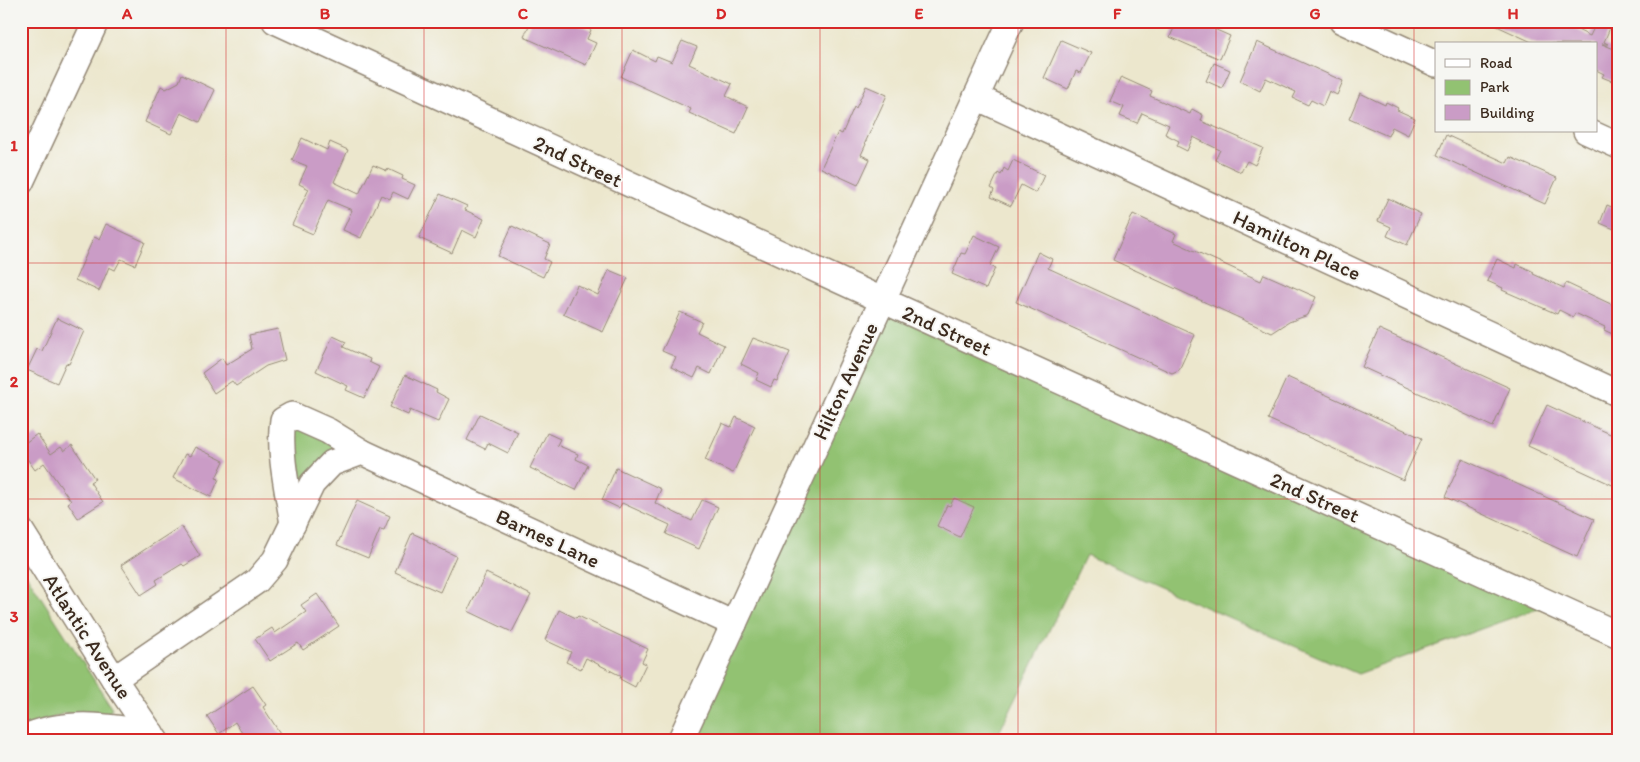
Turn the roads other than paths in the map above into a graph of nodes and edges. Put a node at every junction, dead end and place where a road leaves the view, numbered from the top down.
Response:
1 (96, 21) edge
2 (276, 21) edge
3 (1010, 21) edge
4 (1342, 21) edge
5 (1435, 64) edge
6 (976, 97) junction
7 (1588, 132) edge
8 (1619, 146) edge
9 (21, 182) edge
10 (882, 300) junction
11 (1619, 394) edge
12 (362, 452) junction
13 (292, 524) junction
14 (21, 531) edge
15 (734, 624) junction
16 (1619, 636) edge
17 (114, 679) junction
18 (154, 737) edge
19 (21, 739) edge
20 (680, 741) edge

1 - 9 street
2 - 10 street, 2nd Street
3 - 6 street, Hilton Avenue
4 - 5 street
6 - 10 street, Hilton Avenue
6 - 11 street, Hamilton Place
7 - 8 street
10 - 15 street, Hilton Avenue
10 - 16 street, 2nd Street
12 - 13 street
12 - 13 street, Barnes Lane
12 - 15 street, Barnes Lane
13 - 17 street
14 - 17 street, Atlantic Avenue
15 - 20 street, Hilton Avenue
17 - 18 street, Atlantic Avenue
18 - 19 street

